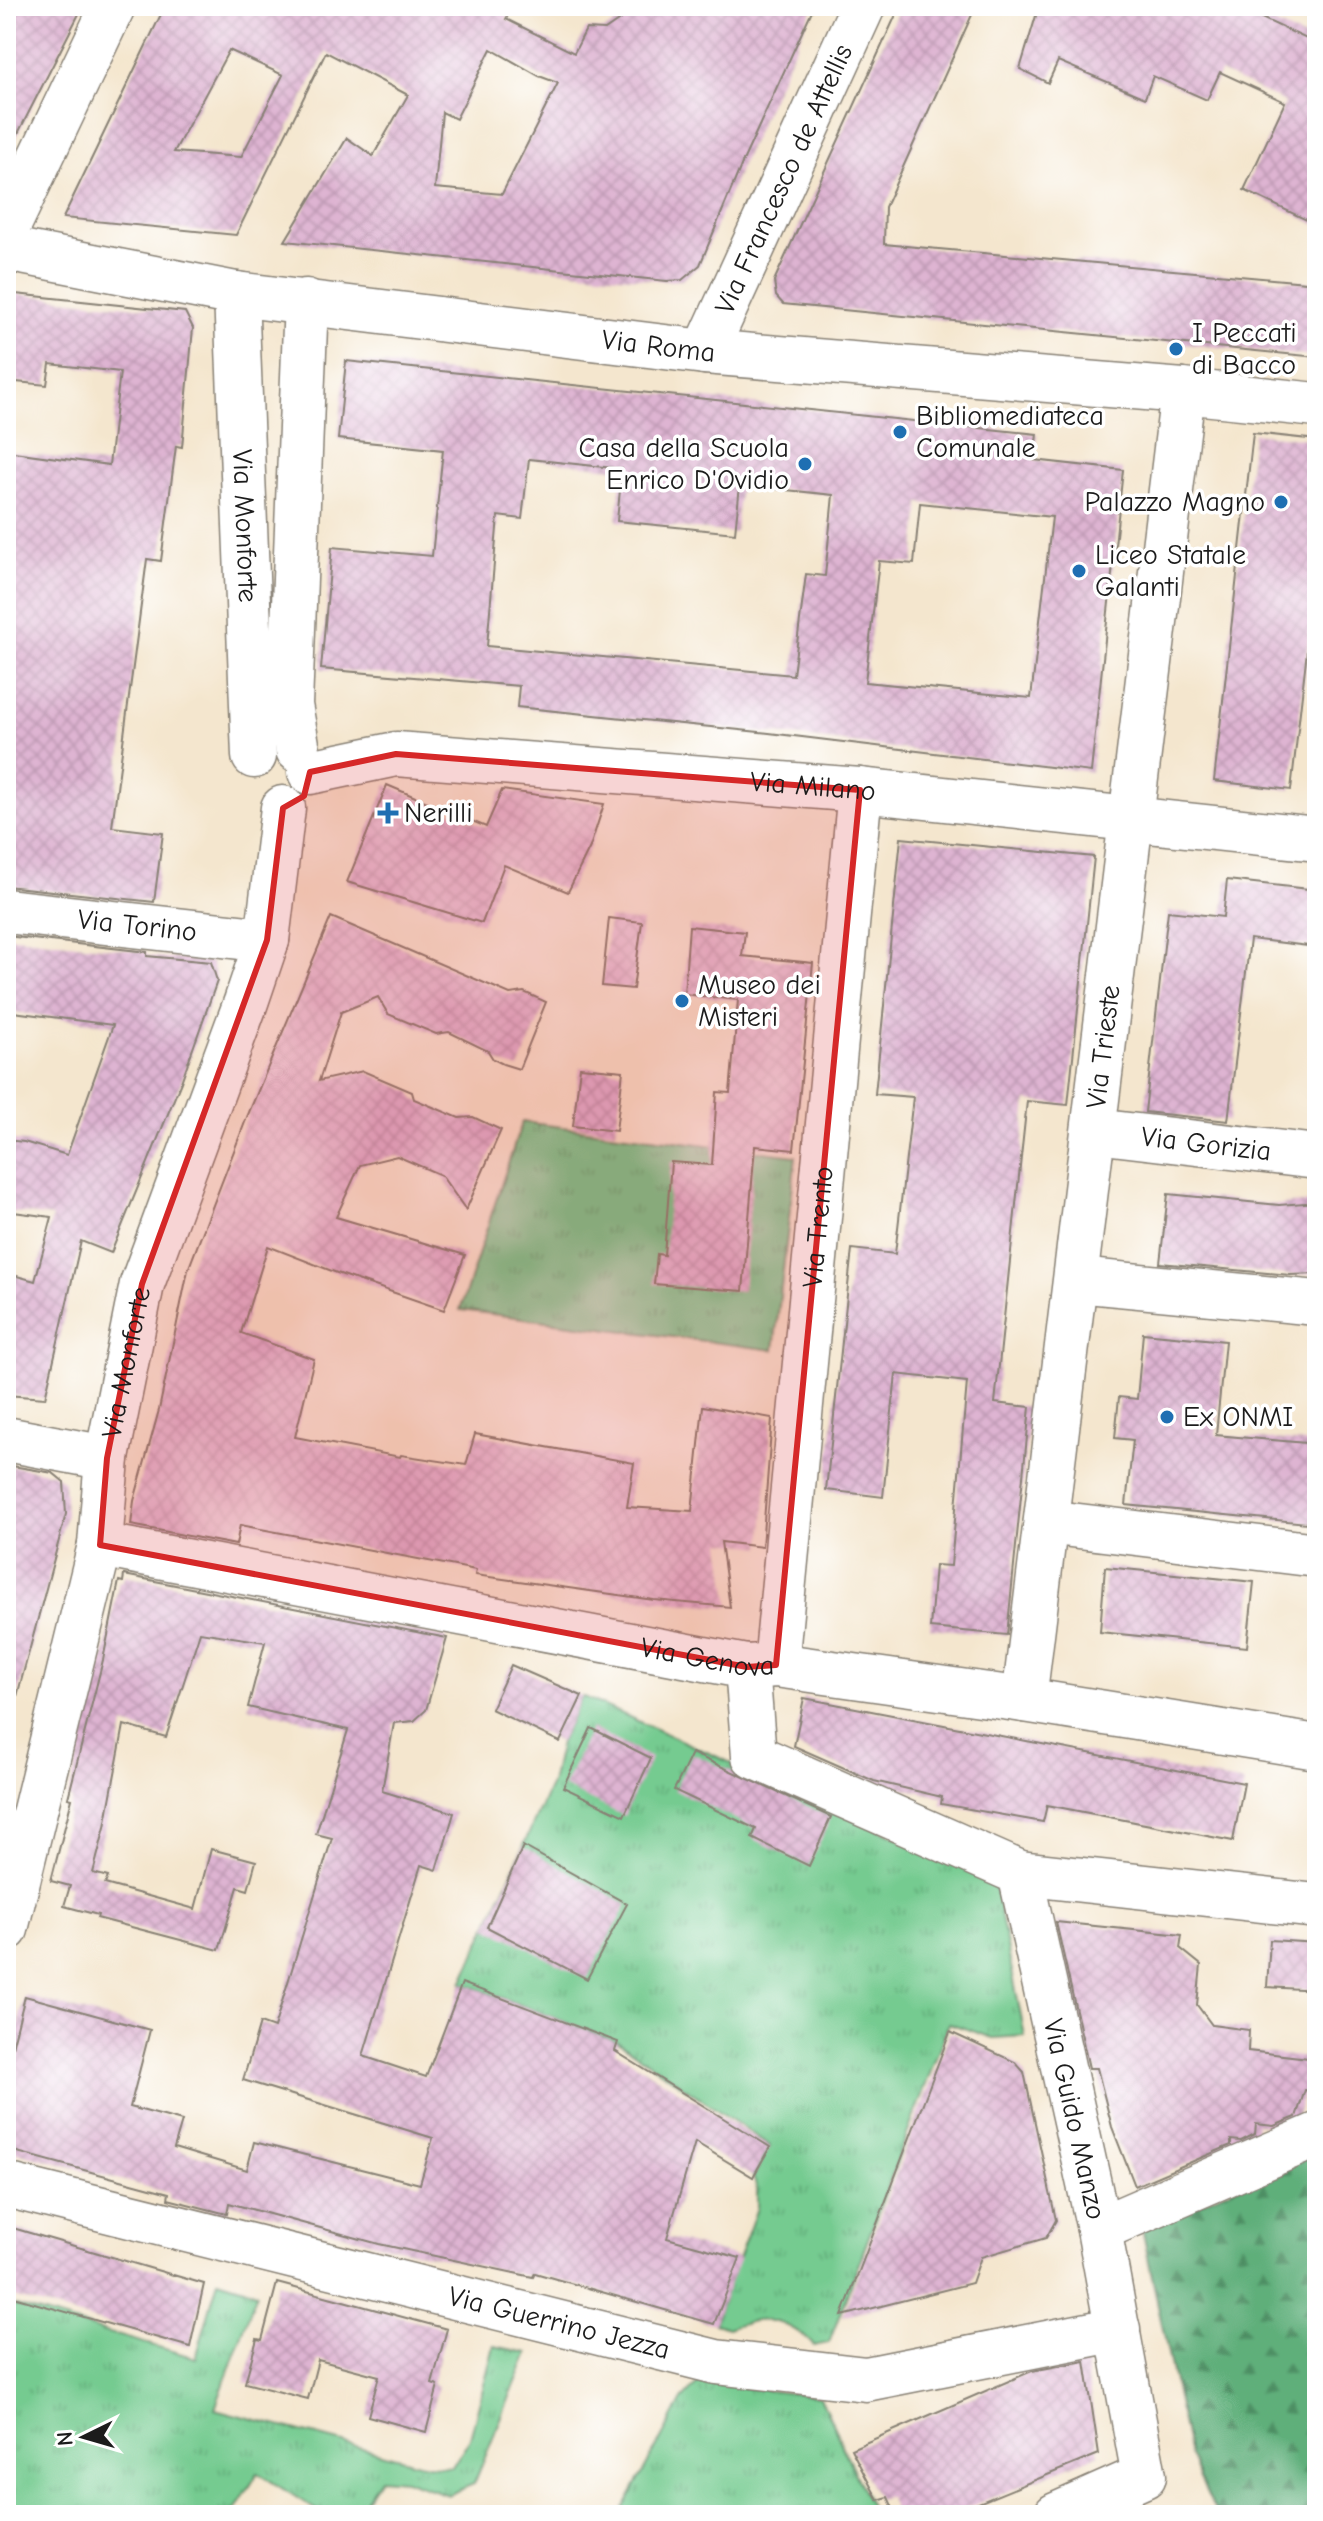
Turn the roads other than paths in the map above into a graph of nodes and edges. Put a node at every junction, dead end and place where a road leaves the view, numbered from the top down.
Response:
1 (113, 6) edge
2 (863, 6) edge
3 (6, 231) edge
4 (6, 249) edge
5 (236, 294) junction
6 (306, 301) junction
7 (705, 352) junction
8 (1183, 391) junction
9 (1317, 405) edge
10 (254, 756) junction
11 (304, 761) junction
12 (860, 790) junction
13 (283, 808) junction
14 (1132, 818) junction
15 (1317, 839) edge
16 (6, 911) edge
17 (267, 940) junction
18 (1095, 1131) junction
19 (1317, 1157) edge
20 (1077, 1280) junction
21 (1317, 1303) edge
22 (6, 1439) edge
23 (107, 1458) junction
24 (1046, 1522) junction
25 (100, 1545) junction
26 (1317, 1555) edge
27 (762, 1666) junction
28 (1024, 1700) junction
29 (1317, 1747) edge
30 (1020, 1873) junction
31 (1317, 1906) edge
32 (6, 1929) edge
33 (1317, 2135) edge
34 (6, 2185) edge
35 (1099, 2229) junction
36 (1118, 2329) junction
37 (1056, 2515) edge

1 - 3 street
2 - 7 street, Via Francesco de Attellis
4 - 5 street, Via Roma
5 - 6 street, Via Roma
5 - 10 street, Via Monforte
6 - 7 street, Via Roma
6 - 11 street, Via Monforte
7 - 8 street, Via Roma
8 - 9 street, Via Roma
8 - 14 street, Via Trieste
10 - 11 street
10 - 13 street
11 - 12 street, Via Milano
11 - 13 street
12 - 14 street, Via Milano
12 - 27 street, Via Trento
13 - 17 street, Via Monforte
14 - 15 street, Via Milano
14 - 18 street, Via Trieste
16 - 17 street, Via Torino
17 - 23 street, Via Monforte
18 - 19 street, Via Gorizia
18 - 20 street, Via Trieste
20 - 21 street
20 - 24 street, Via Trieste
22 - 23 street
23 - 25 street, Via Monforte
24 - 26 street
24 - 28 street, Via Trieste
25 - 27 street, Via Genova
25 - 32 street, Via Monforte
27 - 28 street, Via Genova
27 - 30 street
28 - 29 street, Via Genova
30 - 31 street
30 - 35 street, Via Guido Manzo
33 - 35 street, Via Guido Manzo
34 - 36 street, Via Guerrino Jezza
35 - 36 street
36 - 37 street

